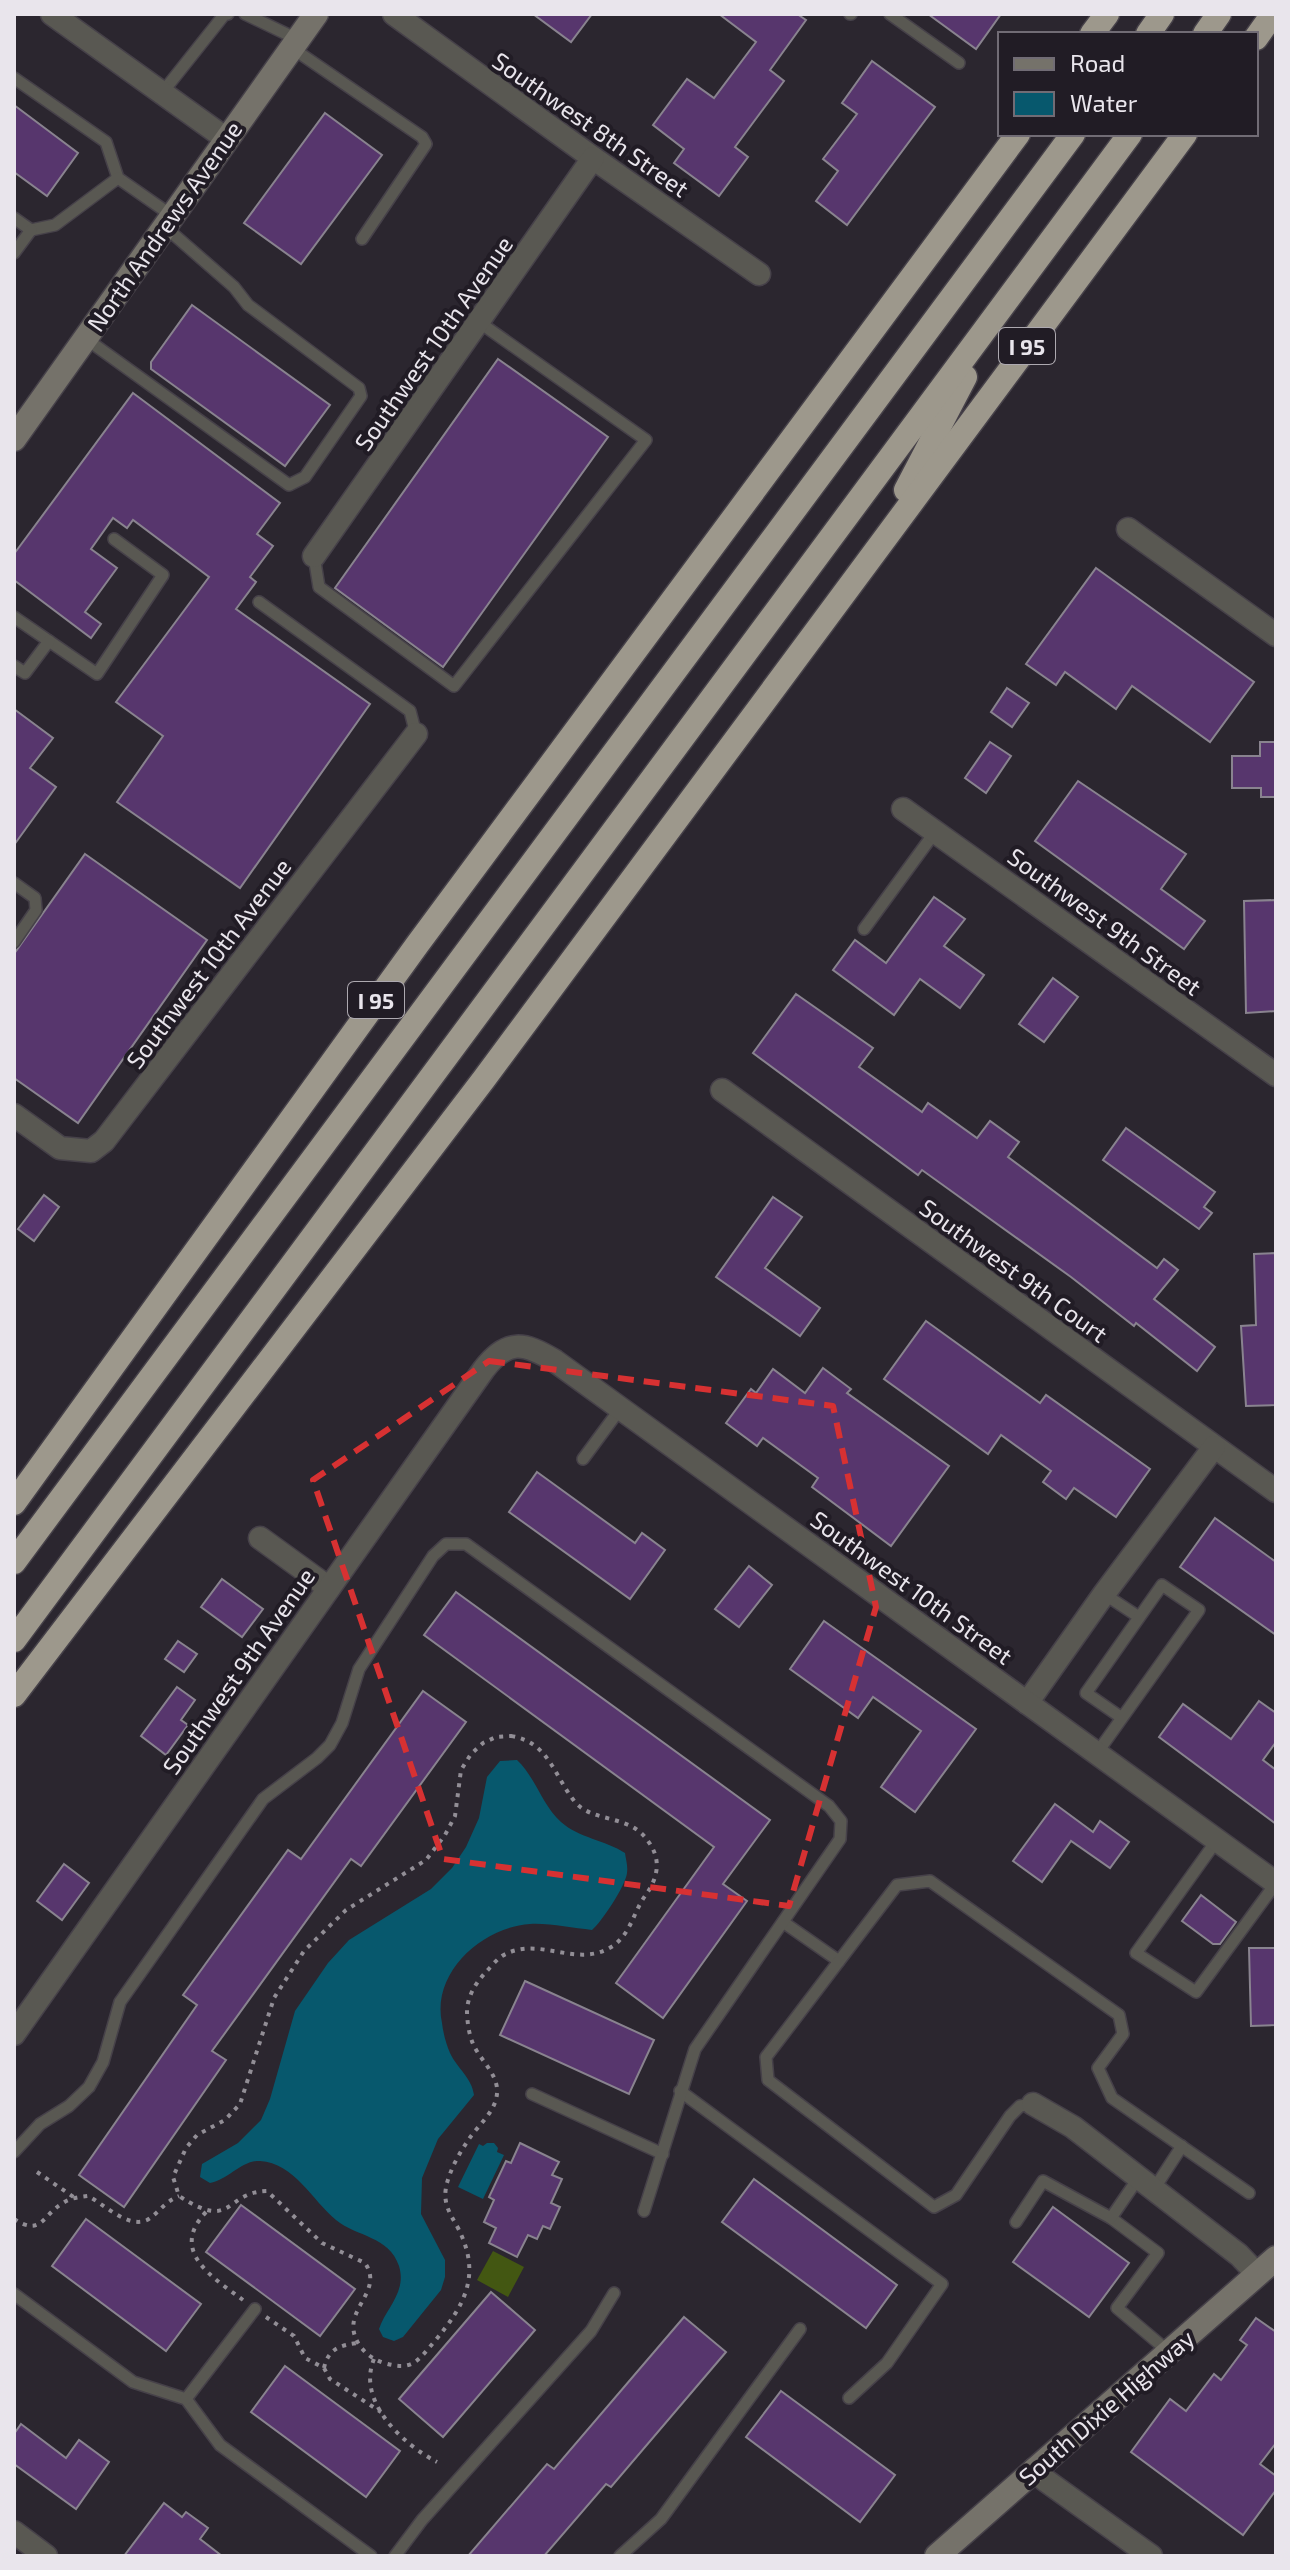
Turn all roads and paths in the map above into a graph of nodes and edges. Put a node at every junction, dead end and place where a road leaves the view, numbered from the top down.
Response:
1 (52, 14) edge
2 (228, 14) edge
3 (245, 14) edge
4 (316, 14) edge
5 (394, 14) edge
6 (890, 14) edge
7 (1107, 14) edge
8 (1162, 14) edge
9 (1219, 14) edge
10 (1273, 14) edge
11 (1094, 32) edge
12 (1149, 32) edge
13 (1206, 32) edge
14 (1258, 35) edge
15 (294, 43) junction
16 (959, 63) dead end
17 (14, 78) edge
18 (162, 93) junction
19 (1017, 136) edge
20 (1072, 136) edge
21 (1129, 136) edge
22 (1184, 136) edge
23 (225, 138) junction
24 (593, 158) junction
25 (118, 178) junction
26 (14, 218) edge
27 (168, 220) junction
28 (31, 230) junction
29 (362, 239) dead end
30 (14, 253) edge
31 (759, 274) dead end
32 (1001, 308) junction
33 (479, 322) junction
34 (85, 337) junction
35 (16, 431) edge
36 (1128, 529) dead end
37 (114, 539) dead end
38 (314, 556) joint
39 (870, 559) junction
40 (259, 602) dead end
41 (14, 617) edge
42 (1276, 635) edge
43 (49, 641) junction
44 (14, 666) edge
45 (416, 734) joint
46 (903, 809) dead end
47 (935, 832) junction
48 (14, 883) edge
49 (864, 929) dead end
50 (14, 942) edge
51 (1276, 1075) edge
52 (722, 1090) dead end
53 (14, 1115) edge
54 (511, 1346) joint
55 (620, 1409) junction
56 (1214, 1447) junction
57 (583, 1459) dead end
58 (1276, 1491) edge
59 (14, 1503) edge
60 (260, 1538) dead end
61 (14, 1562) edge
62 (329, 1588) junction
63 (1104, 1594) junction
64 (1139, 1617) junction
65 (14, 1640) edge
66 (14, 1695) edge
67 (1027, 1703) junction
68 (1122, 1718) junction
69 (1097, 1753) junction
70 (1217, 1840) junction
71 (1276, 1883) edge
72 (783, 1922) junction
73 (839, 1961) junction
74 (14, 2034) edge
75 (680, 2091) junction
76 (532, 2094) dead end
77 (1033, 2104) joint
78 (1182, 2146) junction
79 (14, 2152) edge
80 (663, 2154) junction
81 (37, 2172) dead end
82 (1146, 2183) junction
83 (1249, 2193) dead end
84 (179, 2196) junction
85 (75, 2198) junction
86 (644, 2211) dead end
87 (206, 2212) junction
88 (1111, 2218) junction
89 (14, 2219) edge
90 (1016, 2222) dead end
91 (1267, 2266) edge
92 (614, 2293) dead end
93 (14, 2294) edge
94 (255, 2309) junction
95 (800, 2329) dead end
96 (358, 2343) junction
97 (1169, 2352) junction
98 (374, 2359) junction
99 (324, 2368) junction
100 (849, 2398) dead end
101 (186, 2399) junction
102 (381, 2412) junction
103 (437, 2462) dead end
104 (1034, 2469) junction
105 (14, 2532) edge
106 (46, 2556) edge
107 (371, 2556) edge
108 (395, 2556) edge
109 (620, 2556) edge
110 (937, 2556) edge
111 (1151, 2556) edge

1 - 18 street
2 - 18 lane
3 - 15 lane
4 - 15 main road, North Andrews Avenue
5 - 24 street, Southwest 8th Street
6 - 16 lane
7 - 11 highway
8 - 12 highway
9 - 13 highway
10 - 14 highway
15 - 23 main road, North Andrews Avenue
15 - 29 lane
17 - 25 lane
18 - 23 street
19 - 59 highway, I 95
20 - 61 highway
21 - 32 highway
22 - 39 highway, I 95
23 - 27 main road, North Andrews Avenue
24 - 31 street, Southwest 8th Street
24 - 33 street, Southwest 10th Avenue
25 - 27 lane
25 - 28 lane
26 - 28 lane
27 - 34 main road, North Andrews Avenue
27 - 34 lane
28 - 30 lane
32 - 39 highway
32 - 65 highway
33 - 38 street, Southwest 10th Avenue
33 - 38 lane
34 - 35 main road, North Andrews Avenue
36 - 42 street
37 - 43 lane
39 - 66 highway, I 95
40 - 45 lane
41 - 43 lane
43 - 44 lane
45 - 53 street, Southwest 10th Avenue
46 - 47 street, Southwest 9th Street
47 - 49 lane
47 - 51 street, Southwest 9th Street
48 - 50 lane
52 - 56 street, Southwest 9th Court
54 - 55 street, Southwest 10th Street
54 - 62 street, Southwest 9th Avenue
55 - 57 lane
55 - 67 street, Southwest 10th Street
56 - 58 street, Southwest 9th Court
56 - 63 street
60 - 62 street
62 - 74 street, Southwest 9th Avenue
63 - 64 lane
63 - 67 street
64 - 68 lane
64 - 68 lane
67 - 69 street, Southwest 10th Street
68 - 69 lane
69 - 70 street, Southwest 10th Street
70 - 71 street, Southwest 10th Street
70 - 71 lane
72 - 73 lane
72 - 75 lane
72 - 79 lane
73 - 77 lane
73 - 78 lane
75 - 80 lane
75 - 100 lane
76 - 80 lane
77 - 82 street
78 - 82 lane
78 - 83 lane
80 - 86 lane
81 - 85 path
82 - 88 lane
82 - 91 street
84 - 85 path
84 - 87 path
84 - 98 path
85 - 89 path
87 - 94 path
87 - 96 path
88 - 90 lane
88 - 97 lane
91 - 97 main road, South Dixie Highway
92 - 108 lane
93 - 101 lane
94 - 99 path
94 - 101 lane
95 - 109 lane
96 - 98 path
96 - 99 path
97 - 104 main road, South Dixie Highway
98 - 102 path
99 - 102 path
101 - 107 lane
102 - 103 path
104 - 110 main road, South Dixie Highway
104 - 111 street
105 - 106 street

